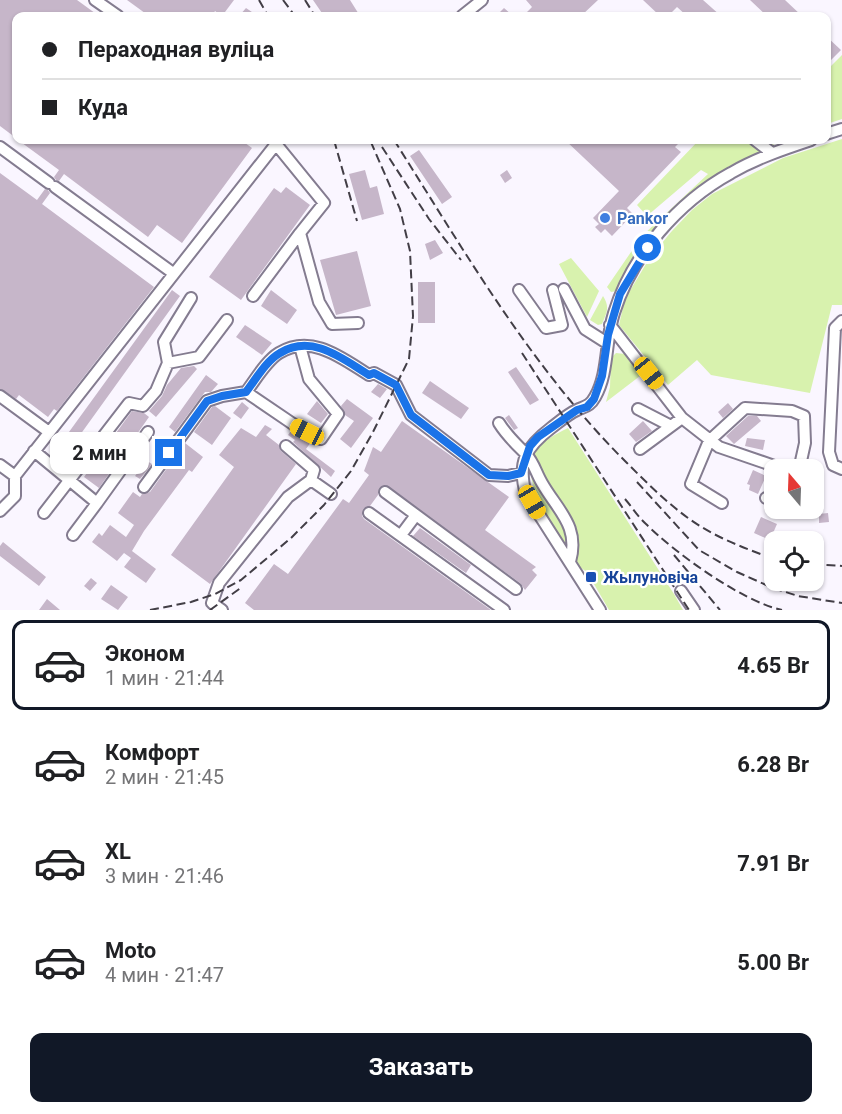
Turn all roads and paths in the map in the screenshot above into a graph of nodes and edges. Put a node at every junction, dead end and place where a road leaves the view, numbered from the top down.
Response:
1 (95, 0) edge
2 (482, 0) edge
3 (112, 12) edge
4 (467, 12) edge
5 (760, 144) edge
6 (799, 144) edge
7 (0, 147) edge
8 (772, 153) junction
9 (300, 232) junction
10 (173, 273) junction
11 (519, 290) dead end
12 (253, 296) dead end
13 (191, 298) dead end
14 (227, 320) dead end
15 (842, 321) edge
16 (358, 323) dead end
17 (610, 325) junction
18 (607, 343) junction
19 (300, 346) junction
20 (168, 363) junction
21 (246, 392) junction
22 (0, 396) edge
23 (638, 409) dead end
24 (682, 418) junction
25 (499, 423) dead end
26 (671, 426) junction
27 (49, 432) junction
28 (148, 432) dead end
29 (709, 441) junction
30 (286, 446) dead end
31 (639, 449) dead end
32 (34, 451) junction
33 (526, 454) junction
34 (801, 459) edge
35 (764, 462) edge
36 (0, 465) edge
37 (842, 469) edge
38 (521, 473) junction
39 (15, 476) junction
40 (311, 480) junction
41 (69, 481) junction
42 (144, 487) dead end
43 (385, 492) dead end
44 (331, 494) dead end
45 (97, 503) junction
46 (722, 503) dead end
47 (0, 512) edge
48 (44, 513) dead end
49 (369, 513) dead end
50 (416, 515) junction
51 (74, 535) dead end
52 (401, 535) junction
53 (570, 562) junction
54 (516, 589) dead end
55 (681, 591) dead end
56 (222, 610) edge
57 (504, 610) edge
58 (600, 610) edge
59 (694, 610) edge

1 - 3 street
2 - 4 street
5 - 8 street
6 - 8 street
7 - 10 street
8 - 17 street
9 - 10 street
9 - 12 street
9 - 16 street
10 - 27 street
11 - 18 street
13 - 20 street
14 - 20 street
15 - 37 street
17 - 18 street
17 - 24 street
18 - 33 street
19 - 21 street
19 - 21 street
19 - 38 street
20 - 41 street
21 - 42 street
22 - 27 street
23 - 26 street
24 - 26 street
24 - 29 street
25 - 33 street
26 - 31 street
27 - 32 street
28 - 45 street
29 - 34 street
29 - 35 street
29 - 46 street
30 - 40 street
32 - 39 street
32 - 41 street
33 - 38 street
33 - 53 street
36 - 39 street
38 - 53 street
39 - 47 street
40 - 44 street
40 - 56 street
41 - 45 street
41 - 48 street
43 - 50 street
45 - 51 street
49 - 52 street
50 - 52 street
50 - 54 street
52 - 57 street
53 - 58 street
55 - 59 street

